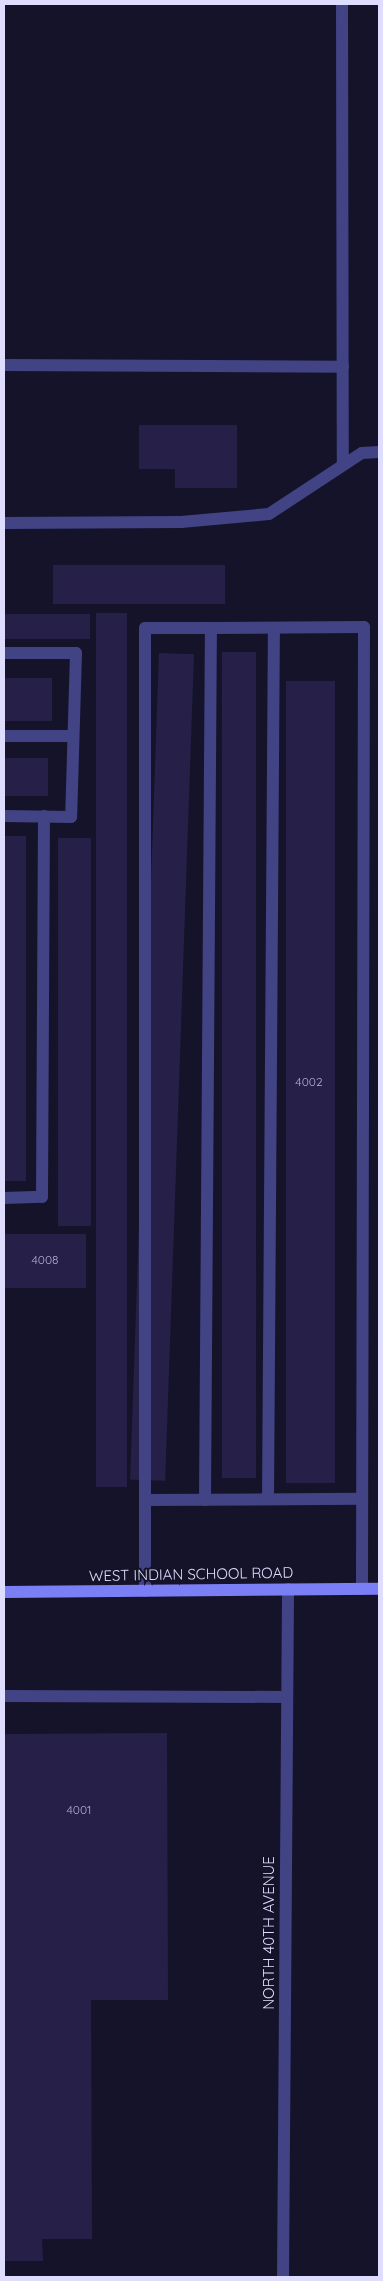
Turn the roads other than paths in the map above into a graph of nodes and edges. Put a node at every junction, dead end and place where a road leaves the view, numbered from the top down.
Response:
1 (342, 4) edge
2 (4, 365) edge
3 (343, 367) junction
4 (379, 452) edge
5 (343, 464) junction
6 (4, 523) edge
7 (211, 628) junction
8 (274, 628) junction
9 (4, 653) edge
10 (4, 736) edge
11 (73, 736) junction
12 (4, 816) edge
13 (44, 816) junction
14 (4, 1198) edge
15 (268, 1499) junction
16 (362, 1499) junction
17 (145, 1500) junction
18 (206, 1500) junction
19 (288, 1589) junction
20 (362, 1589) junction
21 (379, 1589) edge
22 (145, 1591) junction
23 (4, 1592) edge
24 (4, 1696) edge
25 (287, 1697) junction
26 (283, 2277) edge

1 - 3 street
2 - 3 street
3 - 5 street
4 - 5 street
5 - 6 street
7 - 8 street
7 - 17 street
7 - 18 street
8 - 15 street
8 - 16 street
9 - 11 street
10 - 11 street
11 - 13 street
12 - 13 street
13 - 14 street
15 - 16 street
15 - 18 street
16 - 20 street
17 - 18 street
17 - 22 street
19 - 20 main road, WEST INDIAN SCHOOL ROAD
19 - 22 main road, WEST INDIAN SCHOOL ROAD
19 - 25 street, NORTH 40TH AVENUE
20 - 21 main road, WEST INDIAN SCHOOL ROAD
22 - 23 main road, WEST INDIAN SCHOOL ROAD
24 - 25 street
25 - 26 street, NORTH 40TH AVENUE

